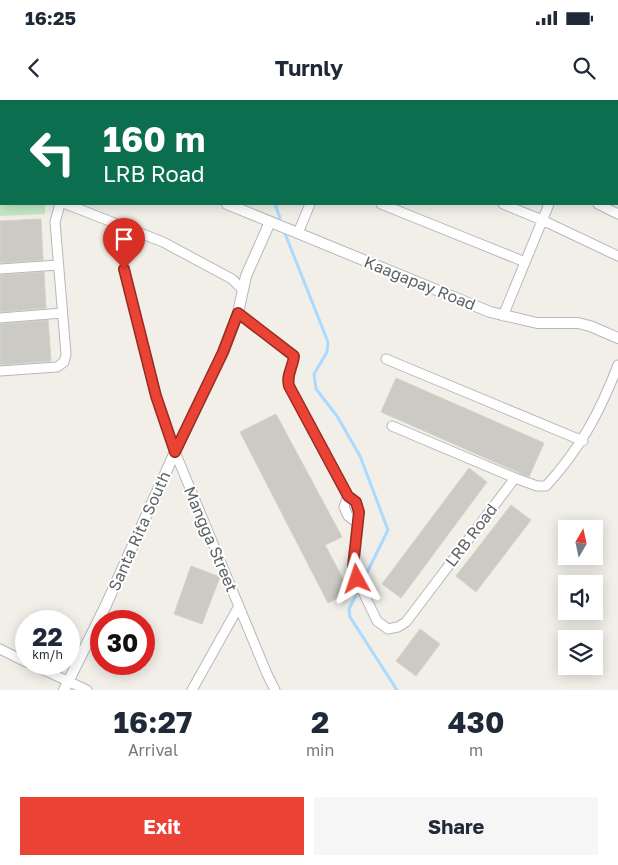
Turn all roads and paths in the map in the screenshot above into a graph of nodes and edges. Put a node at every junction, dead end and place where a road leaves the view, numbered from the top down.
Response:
1 (60, 205) edge
2 (69, 205) edge
3 (229, 205) edge
4 (310, 205) edge
5 (383, 205) edge
6 (505, 205) edge
7 (549, 205) edge
8 (600, 205) edge
9 (618, 214) edge
10 (542, 220) junction
11 (270, 222) junction
12 (298, 233) junction
13 (618, 256) edge
14 (525, 262) junction
15 (58, 265) junction
16 (0, 269) edge
17 (124, 269) dead end
18 (242, 289) junction
19 (62, 313) junction
20 (238, 313) junction
21 (503, 316) junction
22 (0, 318) edge
23 (618, 338) edge
24 (386, 360) dead end
25 (618, 365) edge
26 (0, 371) edge
27 (392, 426) dead end
28 (583, 440) junction
29 (175, 452) junction
30 (515, 478) junction
31 (348, 496) junction
32 (356, 522) junction
33 (239, 606) junction
34 (0, 650) edge
35 (15, 657) edge
36 (48, 675) edge
37 (66, 686) edge
38 (87, 690) edge
39 (192, 690) edge
40 (275, 690) edge

1 - 15 street
2 - 18 street
3 - 11 street, Kaagapay Road
4 - 12 street
5 - 14 street
6 - 10 street
7 - 10 street
8 - 9 street
10 - 13 street
10 - 14 street
11 - 12 street, Kaagapay Road
11 - 18 street, Santa Rita South
12 - 21 street, Kaagapay Road
14 - 21 street
15 - 16 street
15 - 19 street
17 - 29 street, Mangga Street
18 - 20 street, Santa Rita South
19 - 22 street
19 - 26 street
20 - 29 street, Santa Rita South
20 - 31 street, LRB Road
21 - 23 street, Kaagapay Road
24 - 28 street
25 - 28 street
27 - 30 street
28 - 30 street
29 - 33 street, Mangga Street
29 - 37 street, Santa Rita South
30 - 32 street, LRB Road
31 - 32 street, LRB Road
31 - 32 street, LRB Road
33 - 39 street
33 - 40 street, Mangga Street
34 - 35 street
36 - 37 street
37 - 38 street

